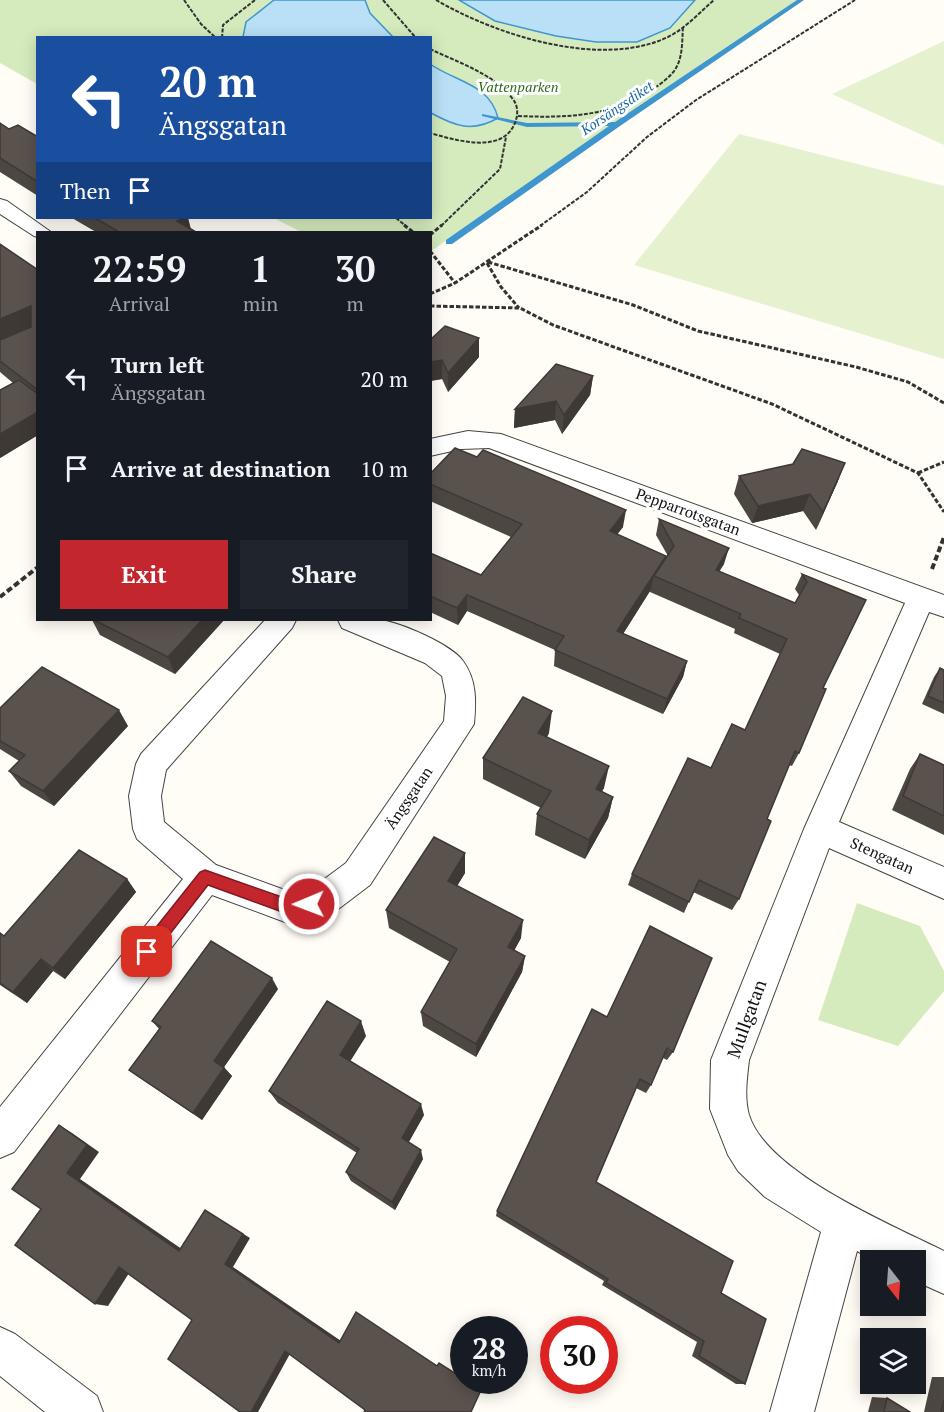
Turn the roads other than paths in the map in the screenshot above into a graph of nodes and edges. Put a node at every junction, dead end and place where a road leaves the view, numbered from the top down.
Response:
1 (0, 205) edge
2 (39, 231) edge
3 (432, 447) edge
4 (933, 602) edge
5 (281, 621) edge
6 (354, 621) edge
7 (820, 829) junction
8 (205, 877) junction
9 (944, 883) edge
10 (0, 1138) edge
11 (844, 1223) junction
12 (944, 1273) edge
13 (4, 1360) edge
14 (81, 1412) edge
15 (792, 1412) edge

1 - 2 street
3 - 4 street, Pepparrotsgatan
4 - 7 street, Mullgatan
5 - 8 street, Ängsgatan
6 - 8 street, Ängsgatan
7 - 9 street, Stengatan
7 - 11 street, Mullgatan
8 - 10 street
11 - 12 street, Mullgatan
11 - 15 street
13 - 14 street

